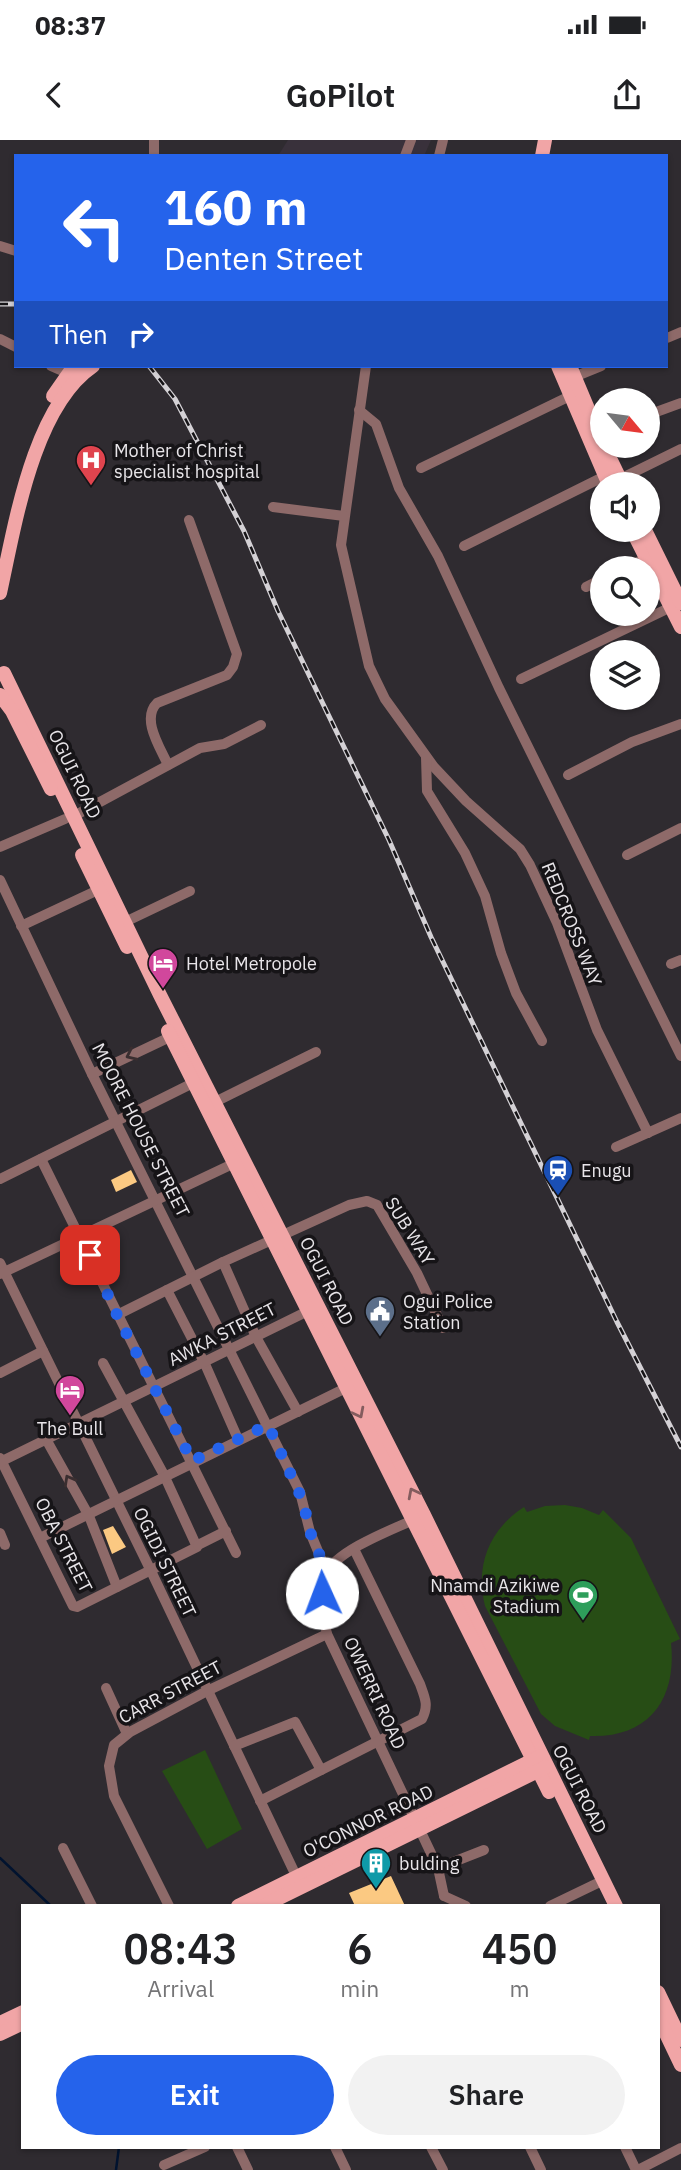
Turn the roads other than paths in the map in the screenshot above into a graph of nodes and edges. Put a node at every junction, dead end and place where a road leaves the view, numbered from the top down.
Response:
1 (90, 368) edge
2 (366, 368) edge
3 (559, 368) edge
4 (589, 368) edge
5 (70, 369) edge
6 (572, 371) edge
7 (570, 396) junction
8 (681, 402) edge
9 (359, 410) junction
10 (660, 410) edge
11 (590, 416) edge
12 (590, 423) edge
13 (681, 449) edge
14 (421, 468) dead end
15 (633, 472) edge
16 (590, 491) edge
17 (273, 507) dead end
18 (344, 516) junction
19 (189, 520) dead end
20 (651, 542) edge
21 (464, 546) dead end
22 (0, 558) edge
23 (660, 574) edge
24 (590, 585) edge
25 (586, 587) dead end
26 (673, 589) edge
27 (0, 593) edge
28 (676, 605) edge
29 (681, 627) edge
30 (1, 671) edge
31 (521, 679) dead end
32 (0, 695) edge
33 (681, 724) edge
34 (261, 725) dead end
35 (426, 757) junction
36 (168, 765) junction
37 (568, 775) dead end
38 (69, 818) junction
39 (681, 828) edge
40 (0, 846) edge
41 (627, 855) dead end
42 (0, 880) edge
43 (99, 890) junction
44 (190, 891) dead end
45 (125, 922) junction
46 (21, 926) junction
47 (170, 1037) junction
48 (542, 1041) dead end
49 (316, 1052) dead end
50 (681, 1056) edge
51 (92, 1074) junction
52 (193, 1083) junction
53 (215, 1102) junction
54 (681, 1118) edge
55 (117, 1122) junction
56 (648, 1133) junction
57 (616, 1147) dead end
58 (41, 1159) junction
59 (238, 1162) junction
60 (0, 1180) edge
61 (157, 1200) junction
62 (80, 1234) junction
63 (278, 1238) junction
64 (223, 1262) junction
65 (1, 1270) edge
66 (194, 1276) junction
67 (167, 1290) junction
68 (308, 1311) junction
69 (117, 1315) junction
70 (443, 1328) dead end
71 (256, 1338) junction
72 (229, 1350) junction
73 (43, 1351) junction
74 (103, 1363) dead end
75 (205, 1364) junction
76 (0, 1373) edge
77 (351, 1385) junction
78 (156, 1387) junction
79 (124, 1404) junction
80 (298, 1412) junction
81 (78, 1424) junction
82 (268, 1425) junction
83 (238, 1439) junction
84 (47, 1441) junction
85 (1, 1461) edge
86 (192, 1461) junction
87 (164, 1475) junction
88 (115, 1499) junction
89 (89, 1516) junction
90 (418, 1518) junction
91 (226, 1531) junction
92 (0, 1533) edge
93 (40, 1538) junction
94 (5, 1545) dead end
95 (198, 1545) junction
96 (354, 1549) junction
97 (236, 1553) dead end
98 (152, 1570) junction
99 (327, 1573) junction
100 (117, 1587) junction
101 (327, 1634) junction
102 (106, 1688) dead end
103 (207, 1691) junction
104 (127, 1734) junction
105 (378, 1742) junction
106 (234, 1746) junction
107 (526, 1746) junction
108 (540, 1764) junction
109 (321, 1770) junction
110 (516, 1775) junction
111 (547, 1786) junction
112 (260, 1801) junction
113 (418, 1824) junction
114 (64, 1848) dead end
115 (484, 1850) dead end
116 (438, 1868) junction
117 (299, 1882) junction
118 (599, 1882) junction
119 (441, 1901) edge
120 (91, 1904) edge
121 (168, 1904) edge
122 (243, 1904) edge
123 (265, 1904) edge
124 (554, 1904) edge
125 (604, 1904) edge
126 (615, 1904) edge
127 (660, 1997) edge
128 (21, 2013) edge
129 (660, 2021) edge
130 (0, 2023) edge
131 (21, 2024) edge
132 (0, 2034) edge
133 (681, 2040) edge
134 (681, 2065) edge
135 (681, 2148) edge
136 (200, 2149) edge
137 (238, 2149) edge
138 (336, 2149) edge
139 (432, 2149) edge
140 (531, 2149) edge
141 (626, 2149) edge
142 (164, 2165) dead end
143 (248, 2170) edge
144 (346, 2170) edge
145 (443, 2170) edge
146 (541, 2170) edge
147 (637, 2170) edge

1 - 27 main road
2 - 9 street, REDCROSS WAY
3 - 7 main road
4 - 6 street
5 - 22 main road
6 - 11 main road
7 - 12 main road
7 - 14 street
8 - 10 street
9 - 18 street, REDCROSS WAY
9 - 50 street
13 - 15 street
16 - 21 street
17 - 18 street
18 - 35 street, REDCROSS WAY
19 - 36 street
20 - 26 main road
23 - 26 main road
24 - 25 street
26 - 28 main road
28 - 29 main road
28 - 31 street
30 - 38 main road, OGUI ROAD
32 - 38 main road, OGUI ROAD
33 - 37 street
34 - 36 street
35 - 48 street
35 - 56 street, REDCROSS WAY
36 - 38 street
38 - 40 street
38 - 43 main road, OGUI ROAD
38 - 45 main road, OGUI ROAD
39 - 41 street
42 - 46 street, MOORE HOUSE STREET
43 - 46 street
43 - 47 main road, OGUI ROAD
44 - 45 street
45 - 53 main road, OGUI ROAD
46 - 51 street, MOORE HOUSE STREET
47 -> 51 street
47 - 52 main road, OGUI ROAD
49 - 53 street
51 - 55 street, MOORE HOUSE STREET
52 - 55 street
52 - 59 main road, OGUI ROAD
53 - 59 main road, OGUI ROAD
54 - 56 street
55 - 58 street
55 - 61 street, MOORE HOUSE STREET
56 - 57 street
58 - 60 street
58 - 62 street
59 - 61 street
59 - 63 main road, OGUI ROAD
61 - 62 street
61 - 66 street, MOORE HOUSE STREET
62 - 65 street
62 - 69 street
63 - 64 street
63 - 68 main road, OGUI ROAD
63 - 70 street, SUB WAY
63 - 77 main road, OGUI ROAD
64 - 66 street
64 - 71 street
65 - 73 street, OGIDI STREET
66 - 67 street
66 - 72 street, MOORE HOUSE STREET
67 - 69 street
67 - 75 street
68 - 71 street, AWKA STREET
68 - 77 main road, OGUI ROAD
69 - 78 street
71 - 72 street, AWKA STREET
71 - 80 street
72 - 75 street, AWKA STREET
72 - 82 street, MOORE HOUSE STREET
73 - 76 street
73 - 81 street, OGIDI STREET
74 - 79 street
75 - 78 street, AWKA STREET
75 - 83 street
77 - 80 street
77 - 90 main road, OGUI ROAD
78 - 79 street, AWKA STREET
78 - 86 street
79 - 81 street, AWKA STREET
79 - 87 street
80 - 82 street
81 - 84 street, AWKA STREET
81 - 88 street, OGIDI STREET
82 - 83 street
82 - 99 street, MOORE HOUSE STREET
83 - 86 street
84 - 85 street, AWKA STREET
89 -> 84 street
85 - 93 street, OBA STREET
86 - 87 street
86 - 91 street
87 - 88 street
87 - 95 street
88 - 89 street
88 - 98 street, OGIDI STREET
89 - 93 street
89 - 100 street
90 - 96 street
90 - 107 main road, OGUI ROAD
90 - 108 main road, OGUI ROAD
91 - 95 street, OBA STREET
91 - 97 street
92 - 94 street
93 - 100 street, OBA STREET
95 - 98 street, OBA STREET
96 - 99 street
96 - 105 street
98 - 100 street, OBA STREET
98 - 103 street, OGIDI STREET
99 - 101 street, OWERRI ROAD
101 - 103 street, CARR STREET
101 - 105 street, OWERRI ROAD
102 - 104 street
103 - 104 street, CARR STREET
103 - 106 street, OGIDI STREET
104 - 121 street, CARR STREET
105 - 109 street
105 - 113 street, OWERRI ROAD
106 - 109 street
106 - 112 street, OGIDI STREET
107 - 108 main road, OGUI ROAD
107 - 110 main road
108 - 110 main road, O'CONNOR ROAD
108 - 111 main road, OGUI ROAD
108 - 118 main road, OGUI ROAD
109 - 112 street
110 - 111 main road
110 - 113 main road, O'CONNOR ROAD
111 - 118 main road, OGUI ROAD
112 - 117 street, OGIDI STREET
113 - 116 street, OWERRI ROAD
113 - 117 main road, O'CONNOR ROAD
114 - 120 street
115 - 116 street
116 - 119 street, OWERRI ROAD
117 - 122 main road, O'CONNOR ROAD
117 - 123 main road, O'CONNOR ROAD
118 - 124 street
118 - 125 main road, OGUI ROAD
118 - 126 main road, OGUI ROAD
127 - 133 main road
128 - 130 main road
129 - 134 main road
131 - 132 main road
135 - 147 street
136 - 142 street
137 - 143 street
138 - 144 street
139 - 145 street
140 - 146 street
141 - 147 street

